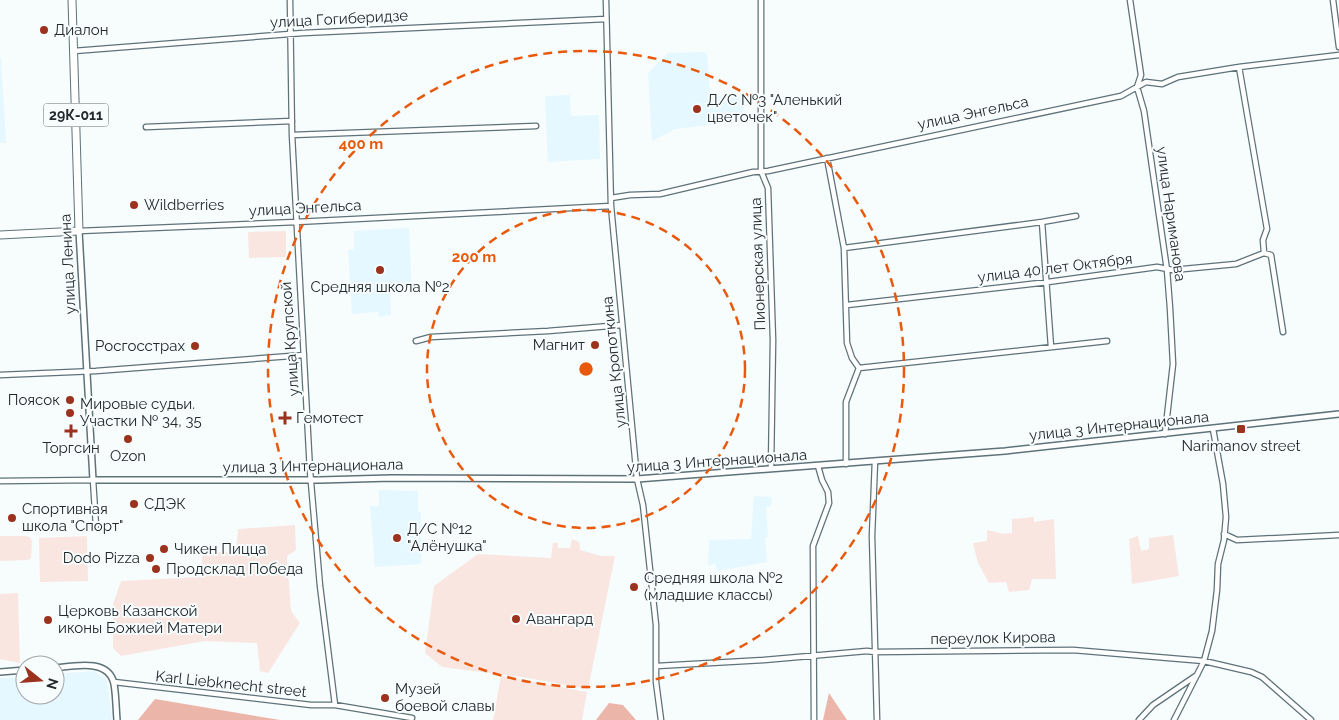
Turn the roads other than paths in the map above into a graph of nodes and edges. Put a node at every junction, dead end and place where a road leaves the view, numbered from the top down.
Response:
1 (72, 0) edge
2 (290, 0) edge
3 (606, 0) edge
4 (761, 0) edge
5 (1130, 0) edge
6 (1333, 0) edge
7 (606, 19) junction
8 (291, 33) junction
9 (1339, 47) edge
10 (74, 50) junction
11 (1339, 55) edge
12 (1239, 67) junction
13 (1138, 87) junction
14 (292, 121) junction
15 (536, 126) dead end
16 (146, 127) dead end
17 (292, 135) junction
18 (827, 158) junction
19 (761, 171) junction
20 (611, 198) junction
21 (611, 206) junction
22 (1076, 216) dead end
23 (296, 222) junction
24 (1042, 222) junction
25 (80, 231) junction
26 (0, 235) edge
27 (844, 248) junction
28 (1264, 253) junction
29 (1167, 270) junction
30 (1048, 282) junction
31 (847, 305) junction
32 (622, 324) junction
33 (1282, 332) dead end
34 (416, 341) dead end
35 (1107, 342) dead end
36 (1051, 347) junction
37 (304, 355) junction
38 (858, 368) junction
39 (87, 372) junction
40 (0, 375) edge
41 (1339, 414) edge
42 (1213, 429) junction
43 (1165, 434) junction
44 (875, 461) junction
45 (846, 464) junction
46 (818, 466) junction
47 (771, 468) junction
48 (637, 479) junction
49 (93, 480) junction
50 (311, 480) junction
51 (0, 481) edge
52 (96, 526) dead end
53 (1224, 534) junction
54 (1339, 535) edge
55 (875, 652) junction
56 (813, 655) junction
57 (1204, 661) junction
58 (657, 666) junction
59 (65, 667) edge
60 (15, 671) edge
61 (0, 672) edge
62 (1197, 675) junction
63 (114, 682) junction
64 (335, 705) junction
65 (412, 718) dead end
66 (117, 720) edge
67 (661, 720) edge
68 (814, 720) edge
69 (877, 720) edge
70 (1139, 720) edge
71 (1174, 720) edge
72 (1312, 720) edge

1 - 10 main road, улица Ленина / 29К-011
2 - 8 street, улица Крупской
3 - 7 street, улица Кропоткина
4 - 19 street, Пионерская улица
5 - 13 street, улица Нариманова
6 - 9 street
7 - 8 street, улица Гогиберидзе
7 - 20 street, улица Кропоткина
8 - 10 street, улица Гогиберидзе
8 - 14 street, улица Крупской
10 - 25 main road, улица Ленина / 29К-011
11 - 12 street, улица Энгельса
12 - 13 street, улица Энгельса
12 - 28 street
13 - 18 street, улица Энгельса
13 - 29 street, улица Нариманова
14 - 16 street
14 - 17 street, улица Крупской
15 - 17 street
17 - 23 street, улица Крупской
18 - 19 street, улица Энгельса
18 - 27 street
19 - 20 street, улица Энгельса
19 - 47 street, Пионерская улица
20 - 21 street, улица Кропоткина
21 - 23 street, улица Энгельса
21 - 32 street, улица Кропоткина
22 - 24 street
23 - 25 street, улица Энгельса
23 - 37 street, улица Крупской
24 - 27 street
24 - 30 street
25 - 26 main road, улица Энгельса
25 - 39 street, улица Ленина
27 - 31 street
28 - 29 street, улица 40 лет Октября
28 - 33 street
29 - 30 street, улица 40 лет Октября
29 - 43 street, улица Нариманова
30 - 31 street, улица 40 лет Октября
30 - 36 street
31 - 38 street
32 - 34 street
32 - 48 street, улица Кропоткина
35 - 36 street
36 - 38 street
37 - 39 street
37 - 50 street, улица Крупской
38 - 45 street
39 - 40 street
39 - 49 street, улица Ленина
41 - 42 street, улица 3 Интернационала
42 - 43 street, улица 3 Интернационала
42 - 53 street
43 - 44 street, улица 3 Интернационала
44 - 45 street, улица 3 Интернационала
44 - 55 street
45 - 46 street, улица 3 Интернационала
46 - 47 street, улица 3 Интернационала
46 - 56 street
47 - 48 street, улица 3 Интернационала
48 - 50 street, улица 3 Интернационала
48 - 58 street, улица Кропоткина
49 - 50 street, улица 3 Интернационала
49 - 51 street
49 - 52 street, улица Ленина
50 - 64 street, улица Крупской
53 - 54 street
53 - 57 street
55 - 56 street, переулок Кирова
55 - 57 street, переулок Кирова
55 - 69 street
56 - 58 street, переулок Кирова
56 - 68 street
57 - 62 street
57 - 72 street, переулок Кирова
58 - 67 street, улица Кропоткина
59 - 63 street
60 - 61 street
62 - 70 street
62 - 71 street
63 - 64 street, Karl Liebknecht street
63 - 66 street
64 - 65 street, Karl Liebknecht street

